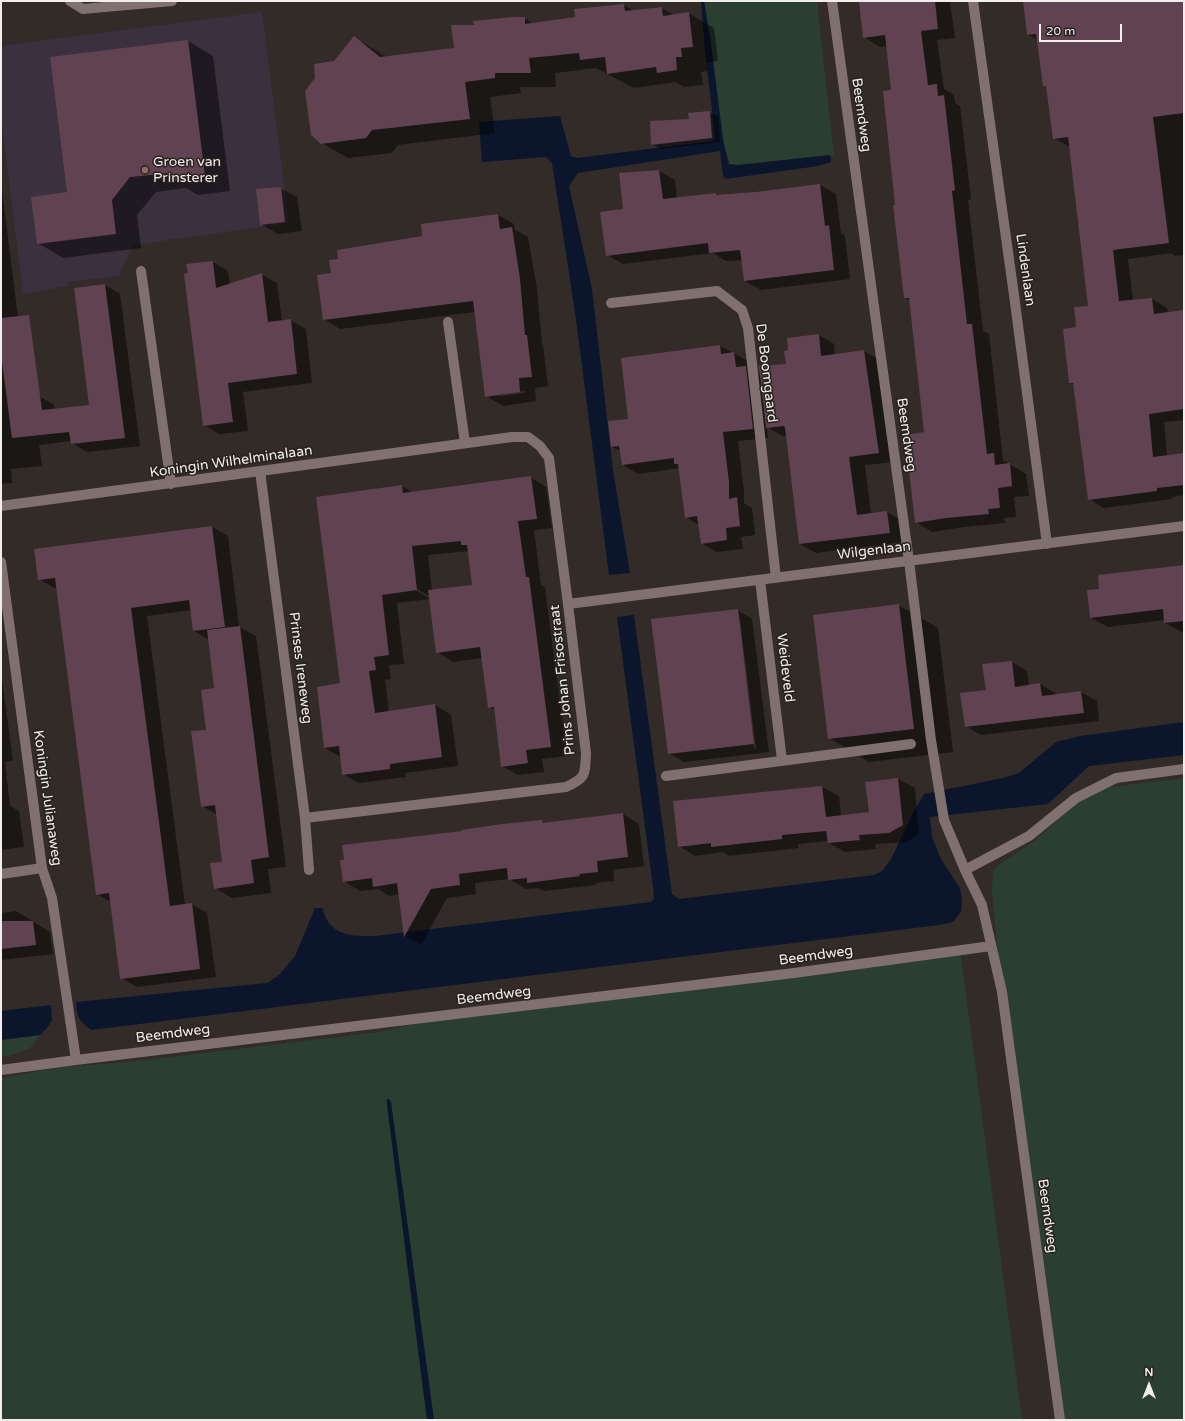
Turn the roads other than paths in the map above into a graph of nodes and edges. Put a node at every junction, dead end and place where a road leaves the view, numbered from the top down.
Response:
1 (70, 1) edge
2 (172, 1) edge
3 (832, 1) edge
4 (973, 1) edge
5 (141, 270) dead end
6 (610, 303) dead end
7 (448, 322) dead end
8 (465, 444) junction
9 (540, 446) joint
10 (260, 471) junction
11 (171, 484) junction
12 (1, 506) edge
13 (1184, 526) edge
14 (1047, 544) junction
15 (909, 561) junction
16 (1, 562) edge
17 (776, 578) junction
18 (760, 580) junction
19 (568, 604) junction
20 (911, 744) dead end
21 (782, 760) junction
22 (1184, 769) edge
23 (666, 776) dead end
24 (305, 818) junction
25 (42, 868) junction
26 (309, 870) dead end
27 (965, 870) junction
28 (1, 874) edge
29 (991, 946) junction
30 (76, 1060) junction
31 (1, 1070) edge
32 (1060, 1420) edge

1 - 2 street
3 - 15 street, Beemdweg
4 - 14 street, Lindenlaan
5 - 11 street
6 - 17 street, De Boomgaard
7 - 8 street
8 - 9 street, Koningin Wilhelminalaan
8 - 10 street, Koningin Wilhelminalaan
9 - 19 street, Prins Johan Frisostraat
10 - 11 street, Koningin Wilhelminalaan
10 - 24 street, Prinses Ireneweg
11 - 12 street, Koningin Wilhelminalaan
13 - 14 street, Wilgenlaan
14 - 15 street, Wilgenlaan
15 - 17 street, Wilgenlaan
15 - 27 street, Beemdweg
16 - 25 street, Koningin Julianaweg
17 - 18 street, Wilgenlaan
18 - 19 street, Wilgenlaan
18 - 21 street, Weideveld
19 - 24 street, Prins Johan Frisostraat
20 - 21 street
21 - 23 street
22 - 27 street
24 - 26 street, Prinses Ireneweg
25 - 28 street
25 - 30 street, Koningin Julianaweg
27 - 29 street, Beemdweg
29 - 30 street, Beemdweg
29 - 32 street, Beemdweg
30 - 31 street, Beemdweg

